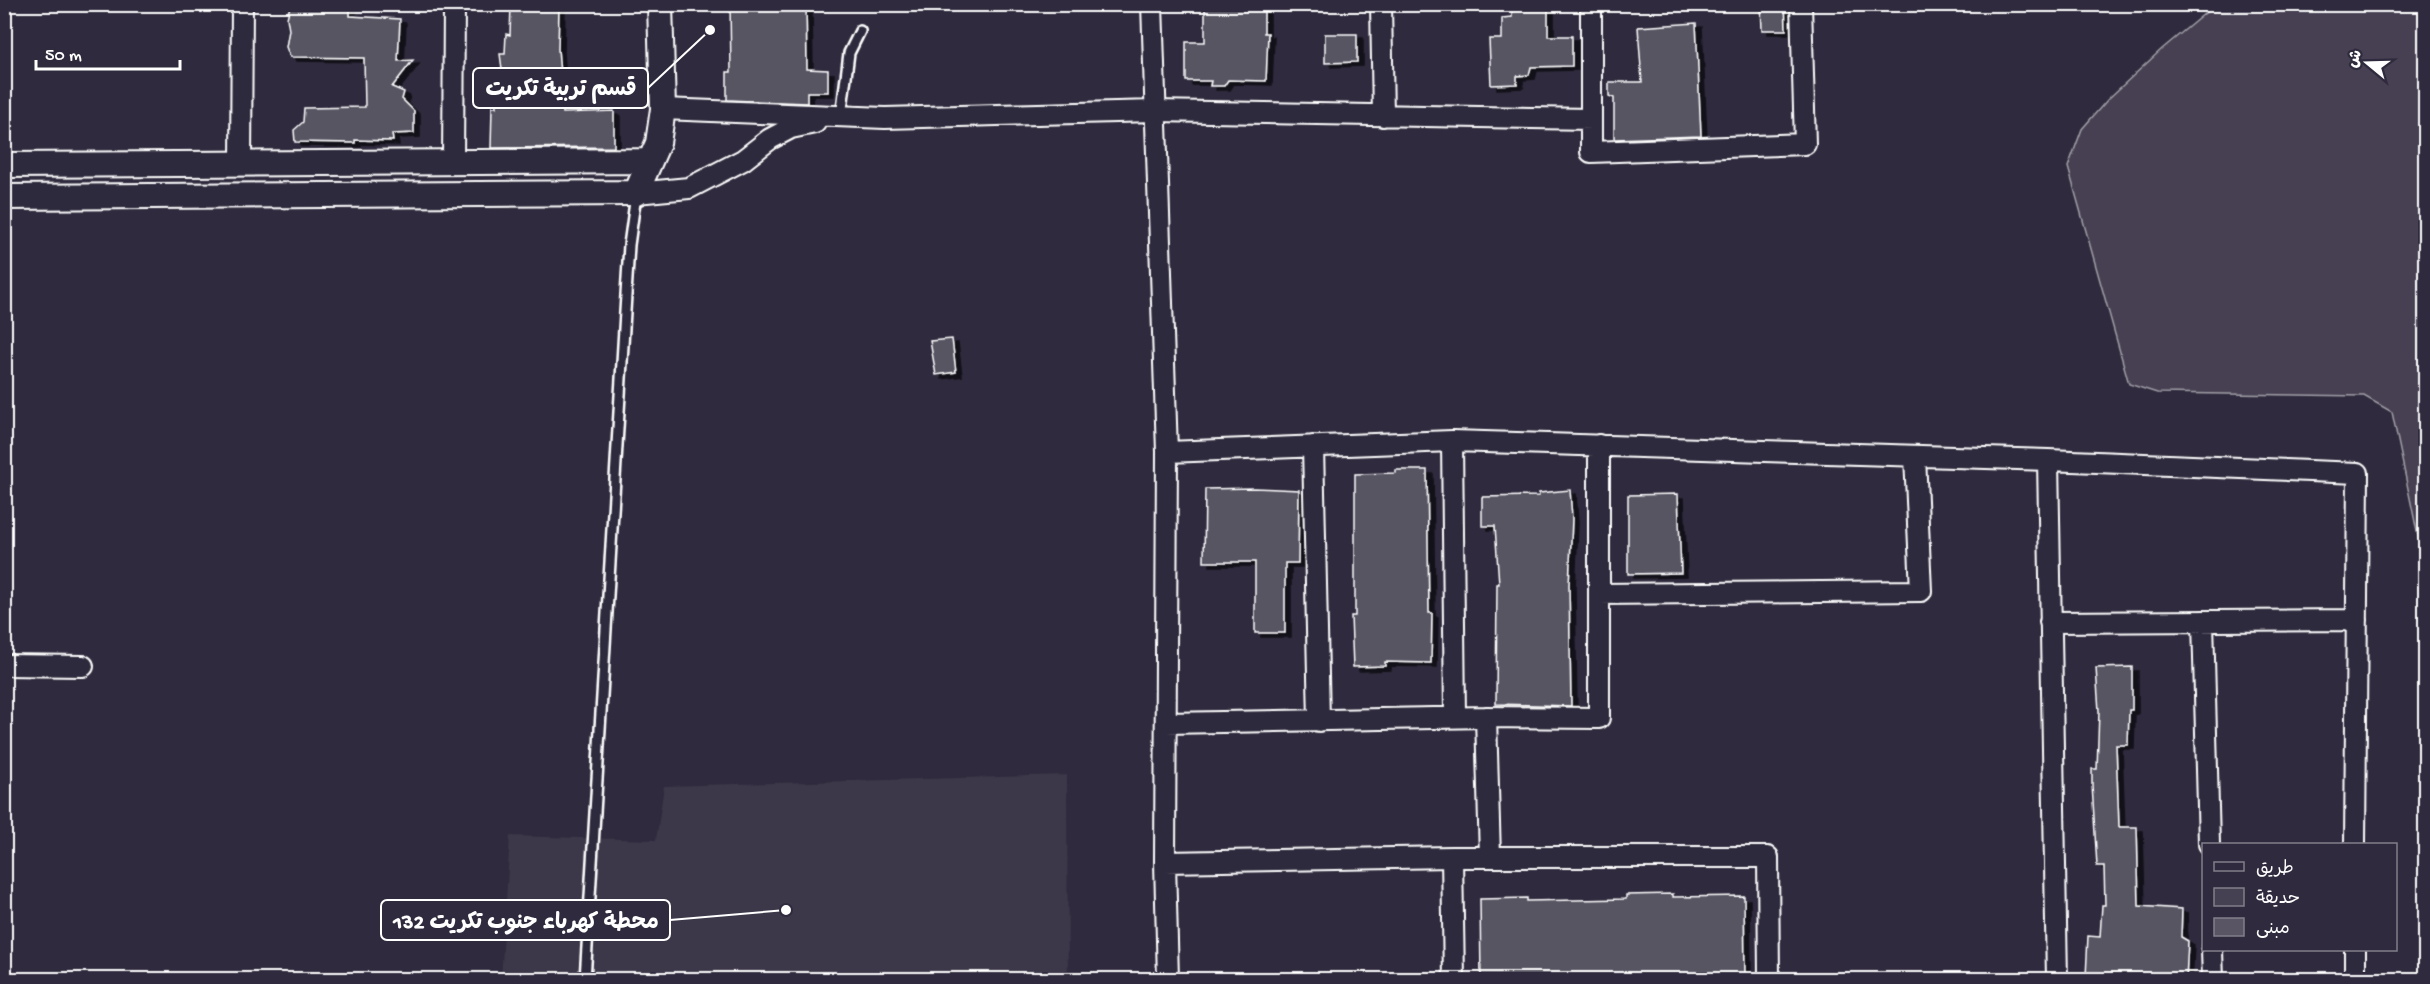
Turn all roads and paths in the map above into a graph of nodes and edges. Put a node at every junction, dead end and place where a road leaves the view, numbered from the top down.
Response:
1 (242, 4) edge
2 (454, 4) edge
3 (660, 4) edge
4 (1152, 4) edge
5 (1381, 4) edge
6 (1591, 4) edge
7 (1801, 4) edge
8 (860, 32) dead end
9 (663, 108) junction
10 (1155, 111) junction
11 (1383, 116) junction
12 (841, 117) junction
13 (1591, 119) junction
14 (650, 161) junction
15 (242, 164) junction
16 (453, 164) junction
17 (4, 165) edge
18 (636, 193) junction
19 (4, 197) edge
20 (1452, 441) junction
21 (1599, 445) junction
22 (1313, 446) junction
23 (1167, 452) junction
24 (1915, 456) junction
25 (2048, 460) junction
26 (1599, 594) junction
27 (2357, 620) junction
28 (2203, 621) junction
29 (2050, 622) junction
30 (4, 665) edge
31 (83, 666) dead end
32 (1455, 717) junction
33 (1486, 717) junction
34 (1318, 721) junction
35 (1167, 723) junction
36 (2209, 843) edge
37 (2355, 843) edge
38 (1452, 857) junction
39 (1490, 857) junction
40 (1165, 862) junction
41 (2212, 951) edge
42 (2355, 951) edge
43 (585, 980) edge
44 (1167, 980) edge
45 (1454, 980) edge
46 (1769, 980) edge
47 (2056, 980) edge
48 (2213, 980) edge
49 (2355, 980) edge

1 - 15 street
2 - 16 street
3 - 9 street
4 - 10 street
5 - 11 street
6 - 13 street
7 - 13 street
8 - 12 lane
9 - 12 street
9 - 14 street
10 - 11 street
10 - 12 street
10 - 23 street
11 - 13 street
12 - 18 street
14 - 16 street
14 - 18 street
15 - 16 street
15 - 17 street
18 - 19 street
18 - 43 lane
20 - 21 street
20 - 22 street
20 - 32 street
21 - 24 street
21 - 26 street
22 - 23 street
22 - 34 street
23 - 35 street
24 - 25 street
24 - 26 street
25 - 27 street
25 - 29 street
26 - 33 street
27 - 28 street
27 - 37 street
28 - 29 street
28 - 36 street
29 - 47 street
30 - 31 street
32 - 33 street
32 - 34 street
33 - 39 street
34 - 35 street
35 - 40 street
38 - 39 street
38 - 40 street
38 - 45 street
39 - 46 street
40 - 44 street
41 - 48 street
42 - 49 street

